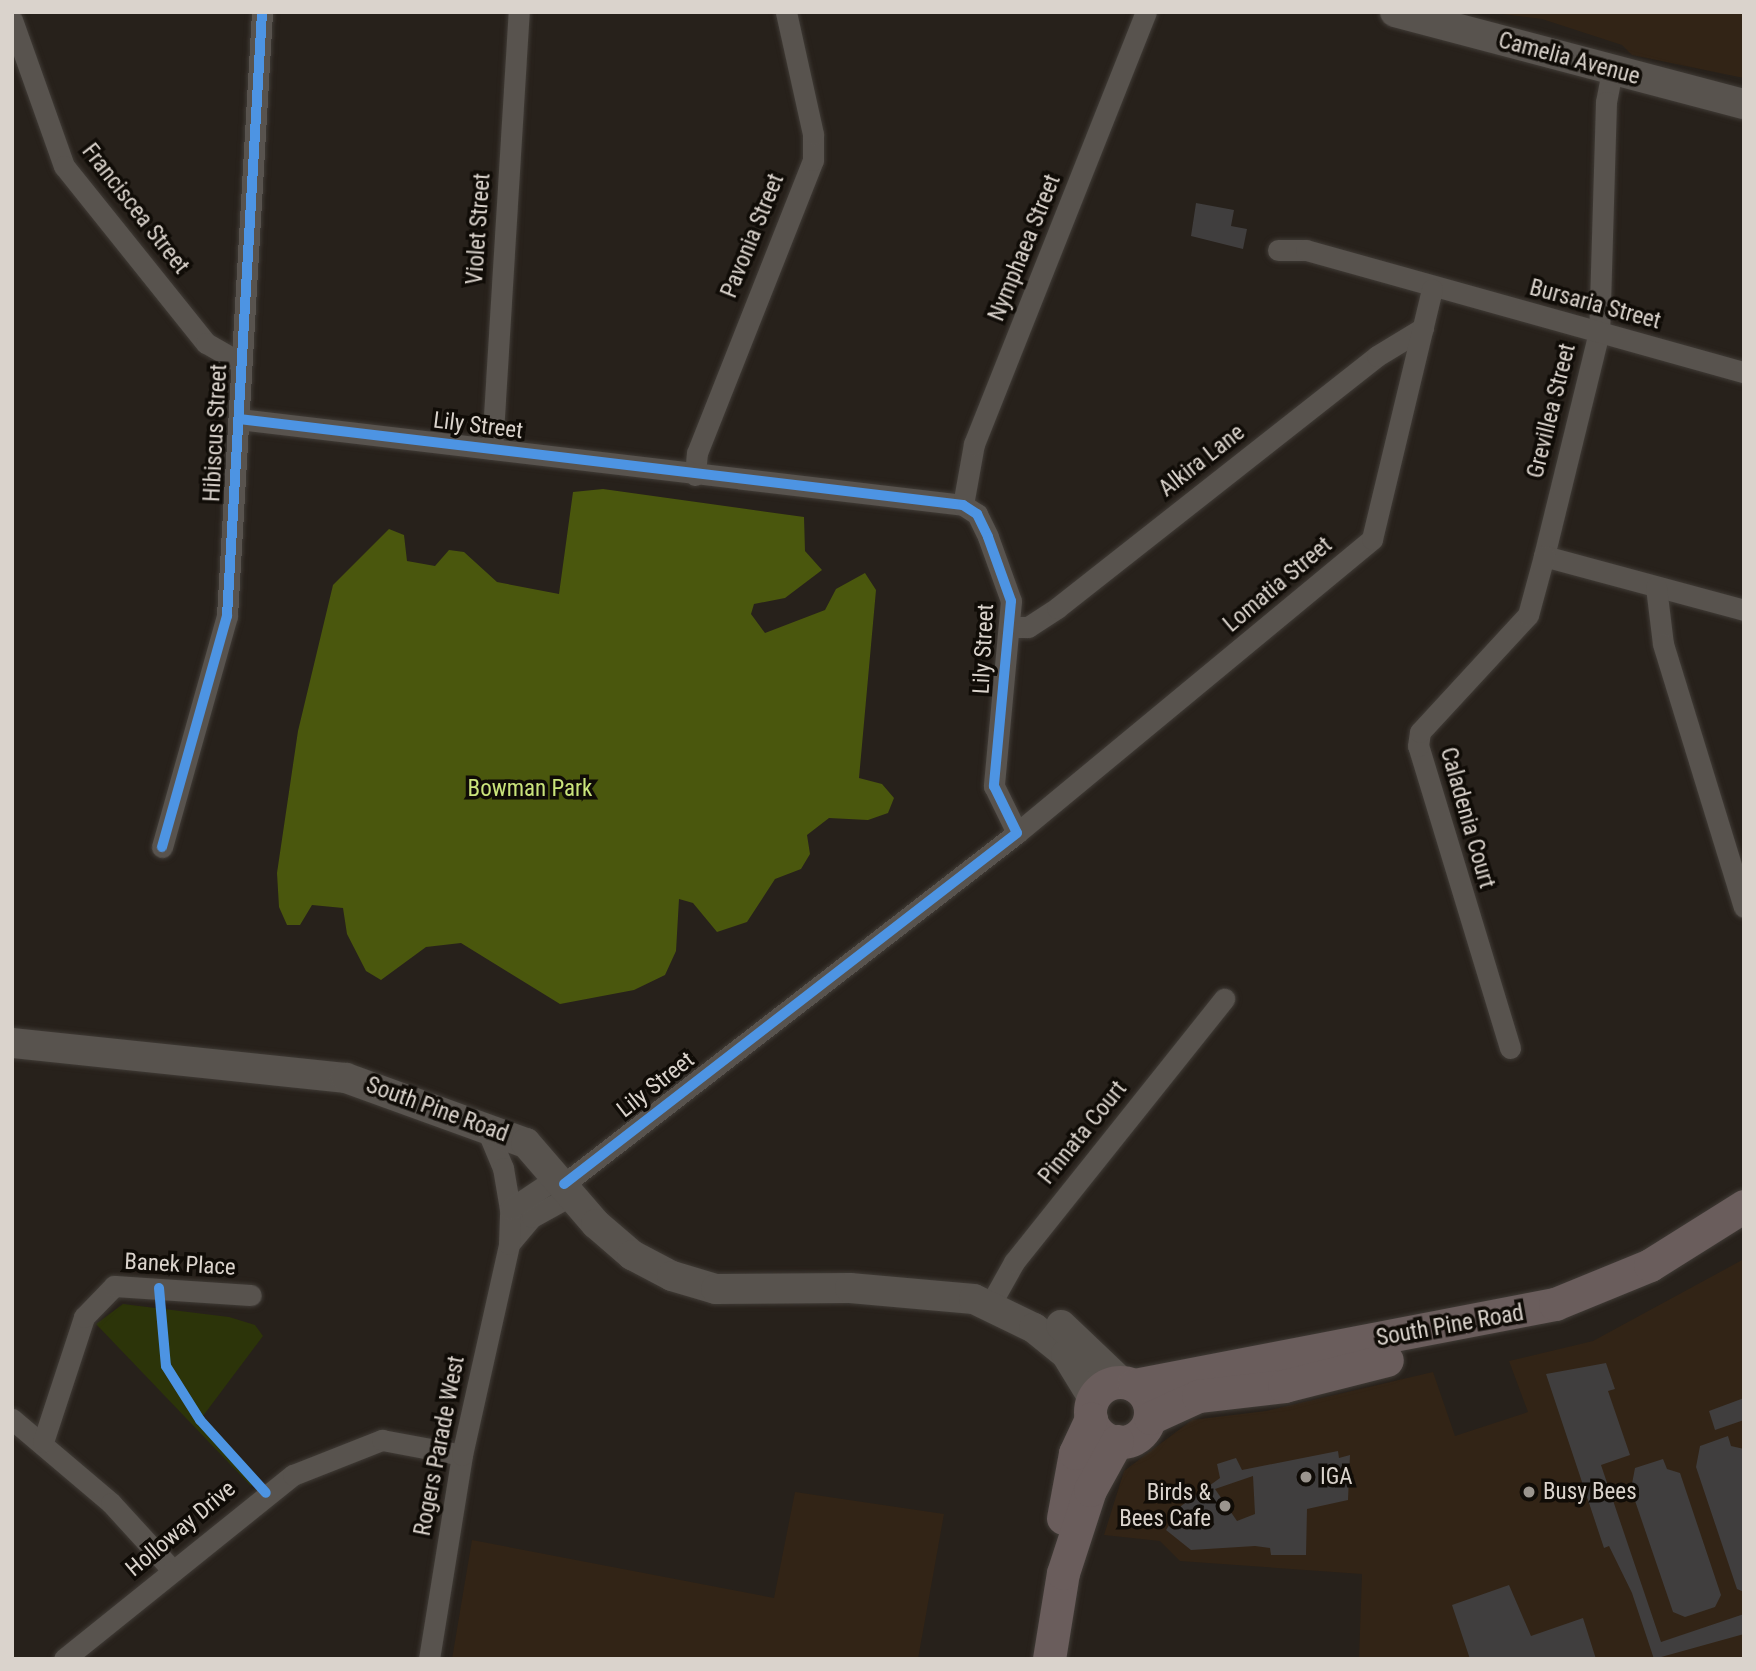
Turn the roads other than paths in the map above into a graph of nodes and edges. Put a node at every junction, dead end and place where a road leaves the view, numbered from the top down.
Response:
1 (262, 12) edge
2 (519, 12) edge
3 (786, 12) edge
4 (1146, 12) edge
5 (1395, 12) edge
6 (12, 20) edge
7 (1612, 71) junction
8 (1744, 104) edge
9 (1278, 250) dead end
10 (1432, 289) junction
11 (1423, 328) junction
12 (1599, 332) junction
13 (241, 363) junction
14 (1744, 372) edge
15 (239, 419) junction
16 (492, 449) junction
17 (695, 475) junction
18 (963, 505) junction
19 (1544, 556) junction
20 (1656, 587) junction
21 (1744, 610) edge
22 (1010, 626) junction
23 (1017, 833) junction
24 (162, 848) dead end
25 (1744, 907) edge
26 (1224, 999) dead end
27 (12, 1043) edge
28 (1510, 1048) dead end
29 (485, 1125) junction
30 (565, 1185) junction
31 (1744, 1206) edge
32 (510, 1209) junction
33 (1744, 1232) edge
34 (509, 1244) junction
35 (251, 1295) dead end
36 (994, 1297) junction
37 (1110, 1396) junction
38 (1150, 1418) junction
39 (12, 1419) edge
40 (1116, 1441) junction
41 (43, 1442) junction
42 (462, 1455) junction
43 (173, 1571) junction
44 (1063, 1573) junction
45 (64, 1659) edge
46 (429, 1659) edge
47 (1049, 1659) edge

1 - 13 street, Hibiscus Street
2 - 16 street, Violet Street
3 - 17 street, Pavonia Street
4 - 18 street, Nymphaea Street
5 - 7 main road, Camelia Avenue
6 - 13 street, Franciscea Street
7 - 8 main road, Camelia Avenue
7 - 12 street, Grevillea Street
9 - 10 street, Bursaria Street
10 - 11 street, Lomatia Street
10 - 12 street, Bursaria Street
11 - 22 street, Alkira Lane
11 - 23 street, Lomatia Street
12 - 14 street, Bursaria Street
12 - 19 street, Grevillea Street
13 - 15 street, Hibiscus Street
15 - 16 street, Lily Street
15 - 24 street, Hibiscus Street
16 - 17 street, Lily Street
17 - 18 street, Lily Street
18 - 22 street, Lily Street
19 - 20 street
19 - 28 street, Caladenia Court
20 - 21 street
20 - 25 street
22 - 23 street, Lily Street
23 - 30 street, Lily Street
26 - 36 street, Pinnata Court
27 - 29 main road, South Pine Road
29 - 30 main road, South Pine Road
29 - 32 street, Rogers Parade West
30 - 32 street
30 - 34 street, Rogers Parade West
30 - 36 main road, South Pine Road
31 - 37 main road, South Pine Road
32 - 34 street, Rogers Parade West
33 - 38 main road, South Pine Road
34 - 42 street, Rogers Parade West
35 - 41 street, Banek Place
36 - 37 main road, South Pine Road
37 - 38 main road
37 - 40 main road
37 - 44 main road
38 - 40 main road, South Pine Road
39 - 41 street
40 - 44 main road
41 - 43 street
42 - 43 street, Holloway Drive
42 - 46 street, Rogers Parade West
43 - 45 street, Holloway Drive
44 - 47 main road

